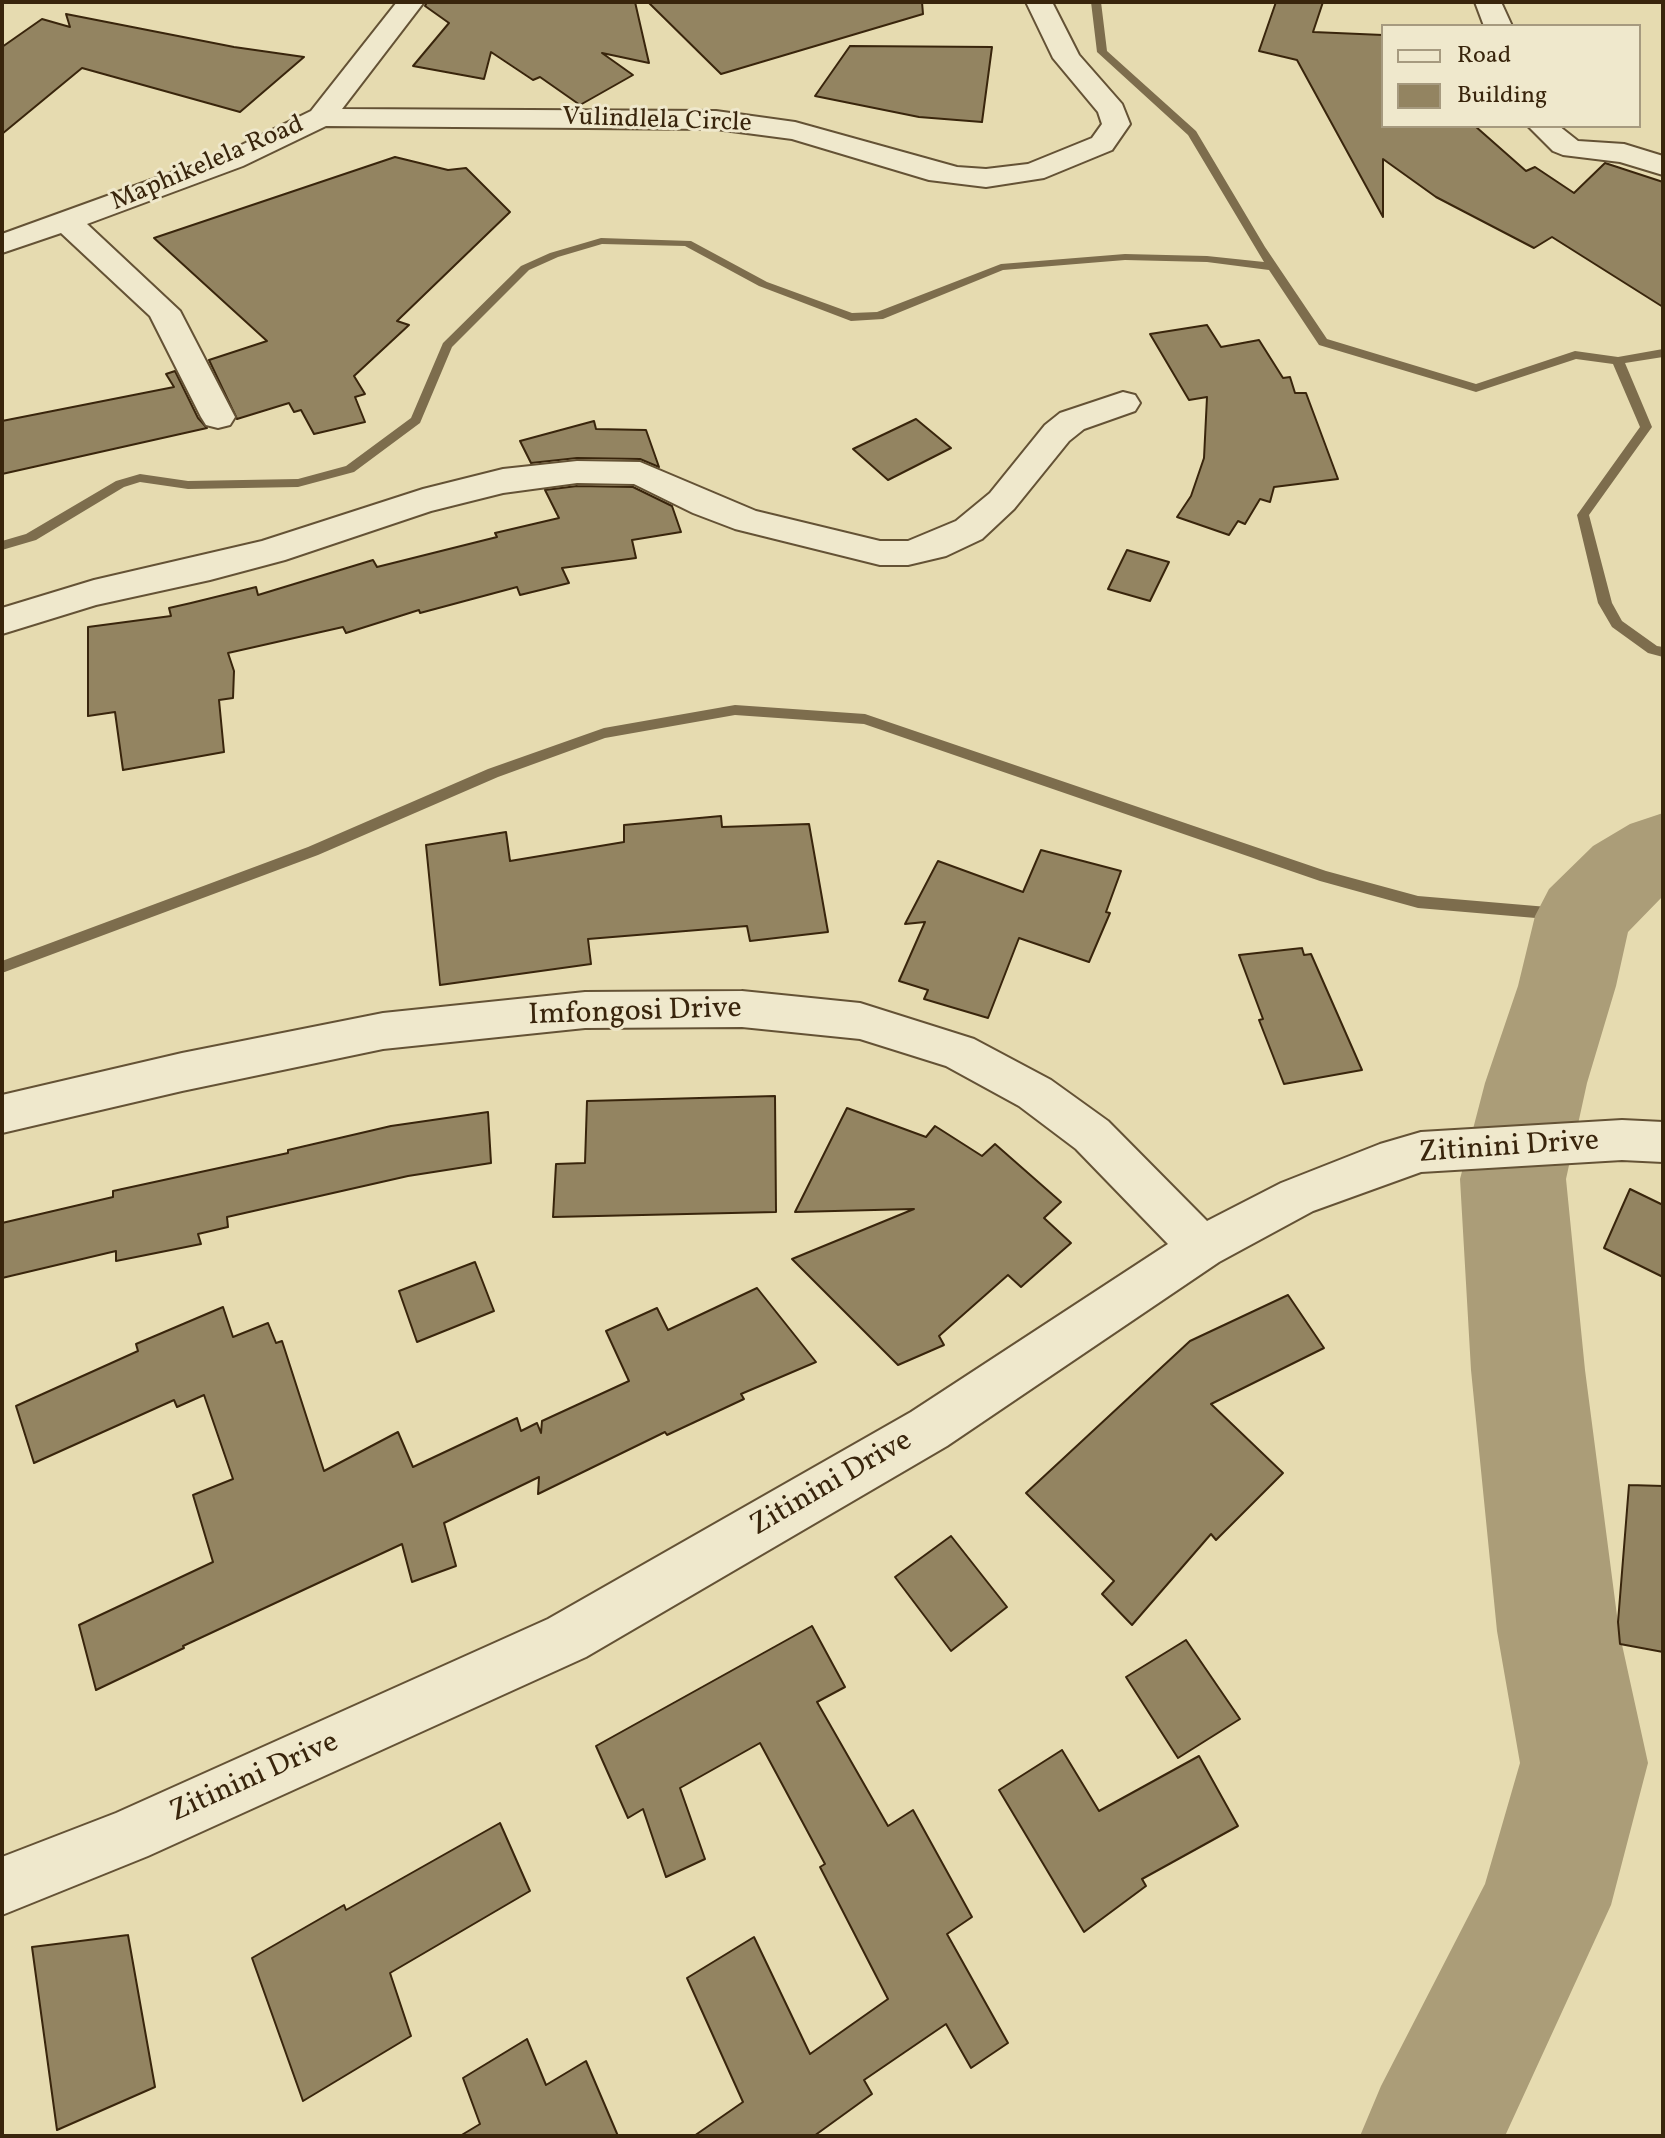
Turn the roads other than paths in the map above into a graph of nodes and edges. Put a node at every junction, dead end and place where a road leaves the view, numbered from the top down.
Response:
1 (411, 2) edge
2 (1039, 2) edge
3 (1488, 2) edge
4 (1497, 24) edge
5 (321, 117) junction
6 (1544, 128) edge
7 (1663, 166) edge
8 (66, 221) junction
9 (2, 244) edge
10 (1123, 403) dead end
11 (218, 417) dead end
12 (2, 621) edge
13 (2, 1114) edge
14 (1643, 1141) edge
15 (1202, 1247) junction
16 (2, 1886) edge

1 - 5 street, Maphikelela Road
2 - 5 street, Vulindlela Circle
3 - 4 street
5 - 8 street, Maphikelela Road
6 - 7 street
8 - 9 street, Maphikelela Road
8 - 11 street
10 - 12 street
13 - 15 street, Imfongosi Drive
14 - 15 street, Zitinini Drive
15 - 16 street, Zitinini Drive

